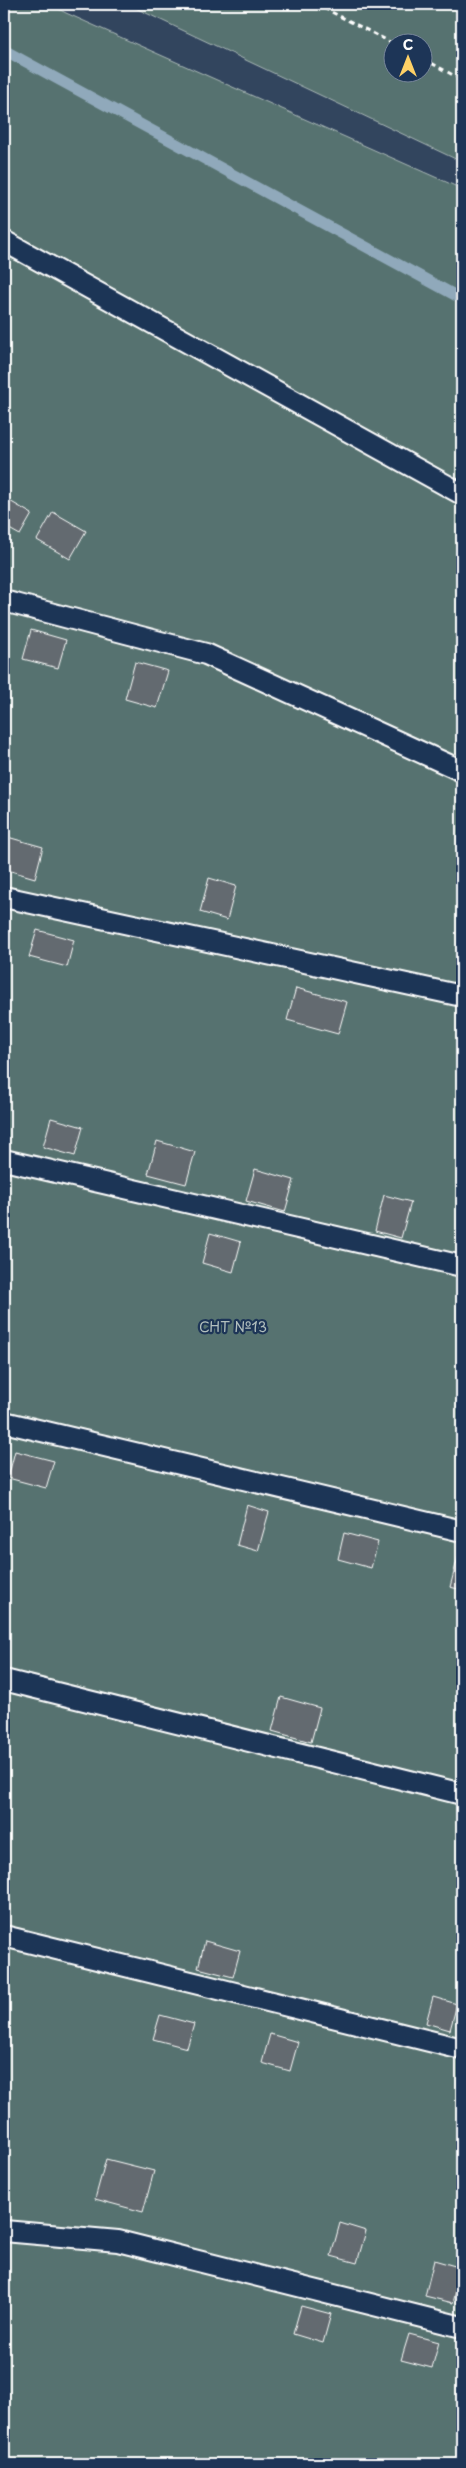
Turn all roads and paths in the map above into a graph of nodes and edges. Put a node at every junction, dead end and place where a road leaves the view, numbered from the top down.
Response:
1 (316, 4) edge
2 (384, 39) edge
3 (434, 65) edge
4 (462, 80) edge
5 (4, 240) edge
6 (462, 494) edge
7 (4, 602) edge
8 (462, 771) edge
9 (4, 897) edge
10 (462, 996) edge
11 (4, 1160) edge
12 (462, 1266) edge
13 (4, 1422) edge
14 (462, 1531) edge
15 (4, 1680) edge
16 (462, 1794) edge
17 (4, 1936) edge
18 (462, 2049) edge
19 (4, 2232) edge
20 (462, 2327) edge

1 - 2 path
3 - 4 path
5 - 6 lane
7 - 8 lane
9 - 10 lane
11 - 12 lane
13 - 14 lane
15 - 16 lane
17 - 18 lane
19 - 20 lane

